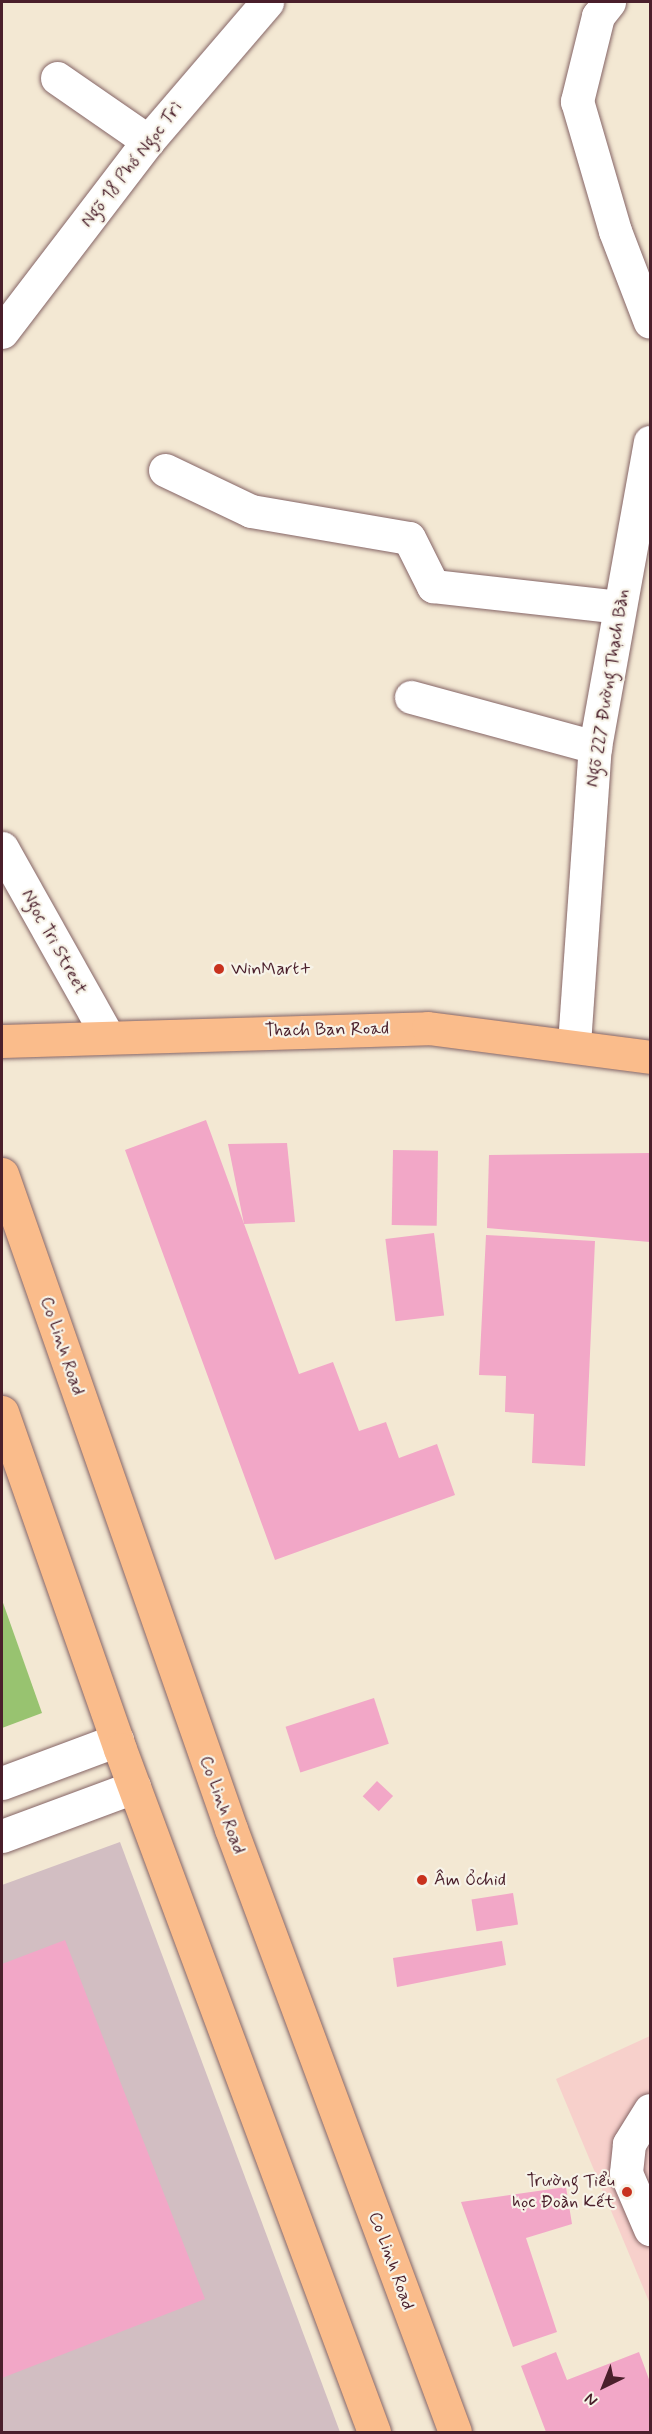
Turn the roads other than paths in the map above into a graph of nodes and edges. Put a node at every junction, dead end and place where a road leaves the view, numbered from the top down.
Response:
1 (267, 2) edge
2 (609, 2) edge
3 (57, 78) dead end
4 (148, 141) junction
5 (651, 322) edge
6 (2, 332) edge
7 (651, 441) edge
8 (165, 470) dead end
9 (619, 607) junction
10 (411, 697) dead end
11 (595, 747) junction
12 (2, 848) edge
13 (107, 1035) junction
14 (2, 1041) edge
15 (574, 1044) junction
16 (651, 1057) edge
17 (2, 1174) edge
18 (2, 1412) edge
19 (117, 1740) junction
20 (2, 1783) edge
21 (134, 1787) junction
22 (2, 1836) edge
23 (651, 2110) edge
24 (651, 2229) edge
25 (374, 2433) edge
26 (454, 2433) edge

1 - 4 street, Ngõ 18 Phố Ngọc Trì
2 - 5 street
3 - 4 street
4 - 6 street, Ngõ 18 Phố Ngọc Trì
7 - 9 street, Ngõ 227 Đường Thạch Bàn
8 - 9 street
9 - 11 street, Ngõ 227 Đường Thạch Bàn
10 - 11 street
11 - 15 street, Ngõ 227 Đường Thạch Bàn
12 - 13 street, Ngoc Tri Street
13 - 14 main road, Thach Ban Road
13 - 15 main road, Thach Ban Road
15 - 16 main road, Thach Ban Road
17 - 26 main road, Co Linh Road
18 - 19 main road
19 - 20 street
19 - 21 main road
21 - 22 street
21 - 25 main road
23 - 24 street

